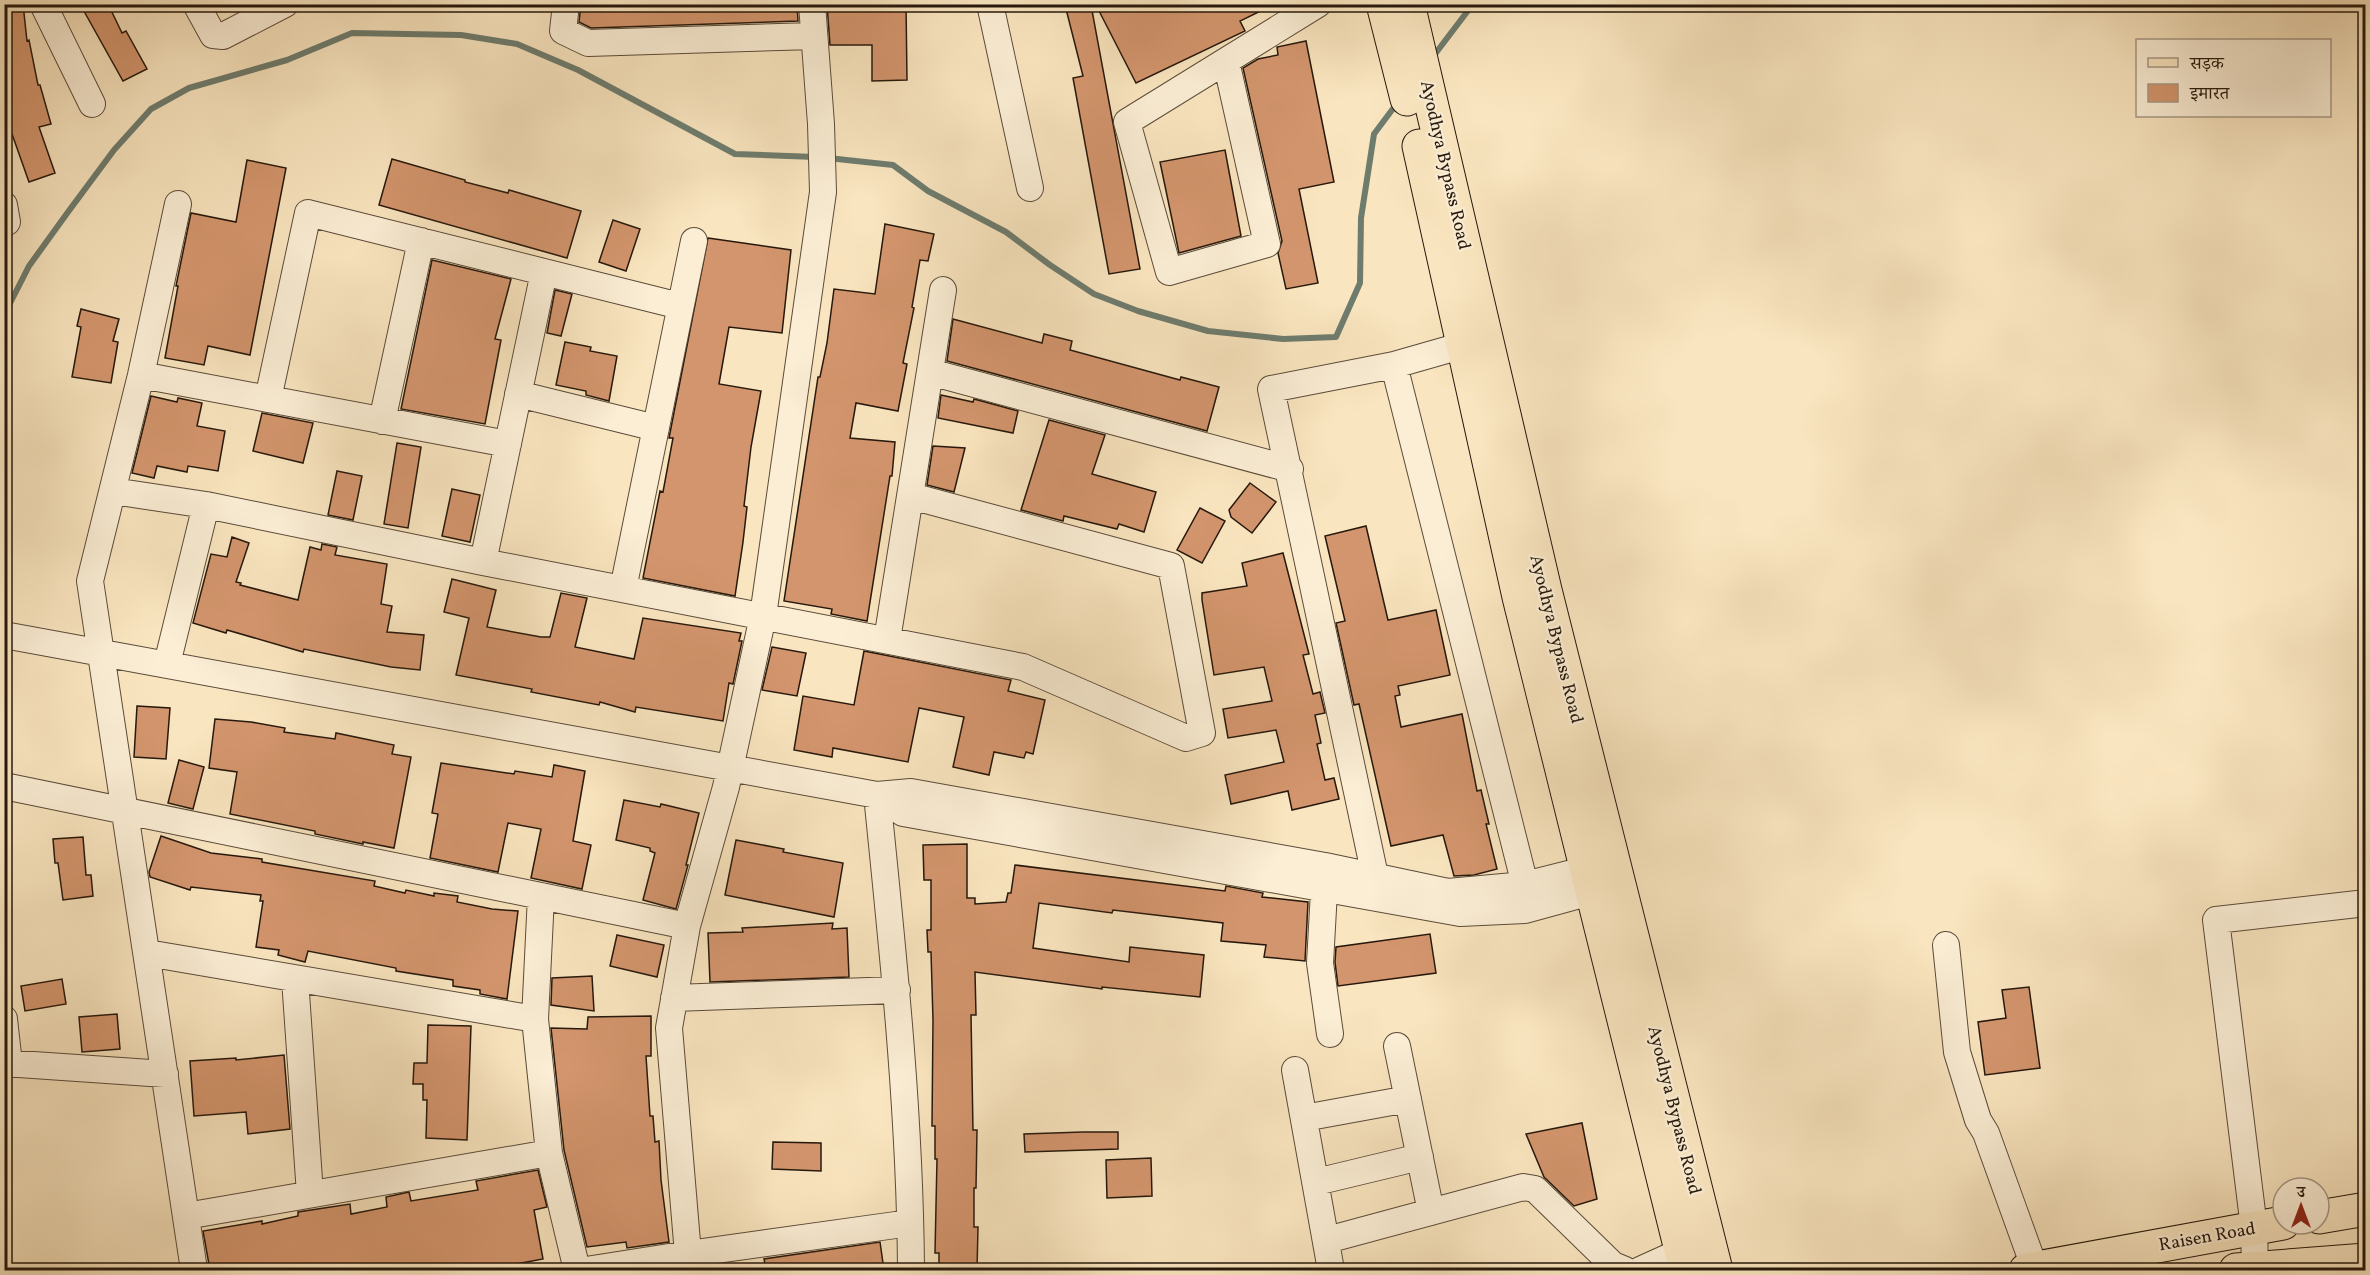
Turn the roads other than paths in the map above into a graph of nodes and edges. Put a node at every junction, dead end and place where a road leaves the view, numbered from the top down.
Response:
1 (44, 4) edge
2 (196, 4) edge
3 (285, 4) edge
4 (566, 4) edge
5 (812, 4) edge
6 (990, 4) edge
7 (1318, 4) edge
8 (1396, 9) edge
9 (814, 36) junction
10 (1226, 61) junction
11 (92, 104) dead end
12 (1431, 149) junction
13 (1030, 188) dead end
14 (178, 204) dead end
15 (421, 241) junction
16 (694, 241) dead end
17 (544, 272) junction
18 (943, 290) dead end
19 (680, 306) junction
20 (1464, 345) junction
21 (1394, 365) junction
22 (930, 372) junction
23 (141, 375) junction
24 (518, 394) junction
25 (268, 399) junction
26 (382, 421) junction
27 (656, 428) junction
28 (508, 444) junction
29 (1290, 468) junction
30 (113, 490) junction
31 (911, 496) junction
32 (206, 505) junction
33 (483, 562) junction
34 (623, 589) junction
35 (763, 615) junction
36 (4, 635) edge
37 (887, 640) junction
38 (100, 652) junction
39 (167, 664) junction
40 (731, 768) junction
41 (4, 786) edge
42 (877, 795) junction
43 (126, 810) junction
44 (1603, 876) junction
45 (1324, 877) junction
46 (1376, 887) junction
47 (541, 896) junction
48 (1525, 897) junction
49 (2366, 903) edge
50 (687, 926) junction
51 (1946, 945) dead end
52 (147, 953) junction
53 (295, 979) junction
54 (897, 990) junction
55 (674, 998) junction
56 (4, 1019) edge
57 (535, 1019) junction
58 (1330, 1035) dead end
59 (1397, 1046) dead end
60 (7, 1064) edge
61 (1295, 1070) dead end
62 (165, 1074) junction
63 (1408, 1099) junction
64 (1304, 1118) junction
65 (549, 1153) junction
66 (1420, 1157) junction
67 (1316, 1182) junction
68 (310, 1194) junction
69 (2366, 1209) edge
70 (1431, 1212) junction
71 (2331, 1215) edge
72 (186, 1216) junction
73 (910, 1224) junction
74 (2269, 1226) edge
75 (1327, 1240) junction
76 (688, 1254) junction
77 (2366, 1260) edge
78 (1700, 1265) edge
79 (194, 1270) edge
80 (577, 1270) edge
81 (586, 1270) edge
82 (910, 1270) edge
83 (1331, 1270) edge
84 (1625, 1270) edge
85 (1640, 1270) edge
86 (2030, 1270) edge
87 (2245, 1270) edge

1 - 11 street
2 - 3 street
4 - 9 street
5 - 9 street
6 - 13 street
7 - 10 street
8 - 12 main road, Ayodhya Bypass Road
9 - 35 street
10 - 10 street
12 - 20 main road, Ayodhya Bypass Road
12 - 44 main road, Ayodhya Bypass Road
14 - 23 street
15 - 17 street
15 - 25 street
15 - 26 street
16 - 19 street
17 - 19 street
17 - 24 street
18 - 22 street
19 - 27 street
20 - 21 street
20 - 44 main road, Ayodhya Bypass Road
21 - 29 street
21 - 48 street
22 - 29 street
22 - 31 street
23 - 25 street
23 - 30 street
24 - 27 street
24 - 28 street
25 - 26 street
26 - 28 street
27 - 34 street
28 - 33 street
29 - 46 street
30 - 32 street
30 - 38 street
31 - 37 street
31 - 37 street
32 - 33 street
32 - 39 street
33 - 34 street
34 - 35 street
35 - 37 street
35 - 40 street
36 - 38 street
38 - 39 street
38 - 43 street
39 - 40 street
40 - 42 street
40 - 50 street
41 - 43 street
42 - 45 street
42 - 54 street
43 - 47 street
43 - 52 street
44 - 48 street
44 - 78 main road, Ayodhya Bypass Road
45 - 46 street
45 - 58 street
46 - 48 street
47 - 50 street
47 - 57 street
49 - 74 street
50 - 55 street
51 - 86 street
52 - 53 street
52 - 62 street
53 - 57 street
53 - 68 street
54 - 55 street
54 - 73 street
55 - 76 street
56 - 60 street
57 - 65 street
59 - 63 street
60 - 62 street
61 - 64 street
62 - 72 street
63 - 64 street
63 - 66 street
64 - 67 street
65 - 68 street
65 - 80 street
66 - 67 street
66 - 70 street
67 - 75 street
68 - 72 street
69 - 71 main road
70 - 75 street
70 - 84 street
72 - 79 street
73 - 76 street
73 - 82 street
74 - 86 main road, Raisen Road
74 - 87 street
75 - 83 street
76 - 81 street
77 - 87 main road
78 - 85 street

